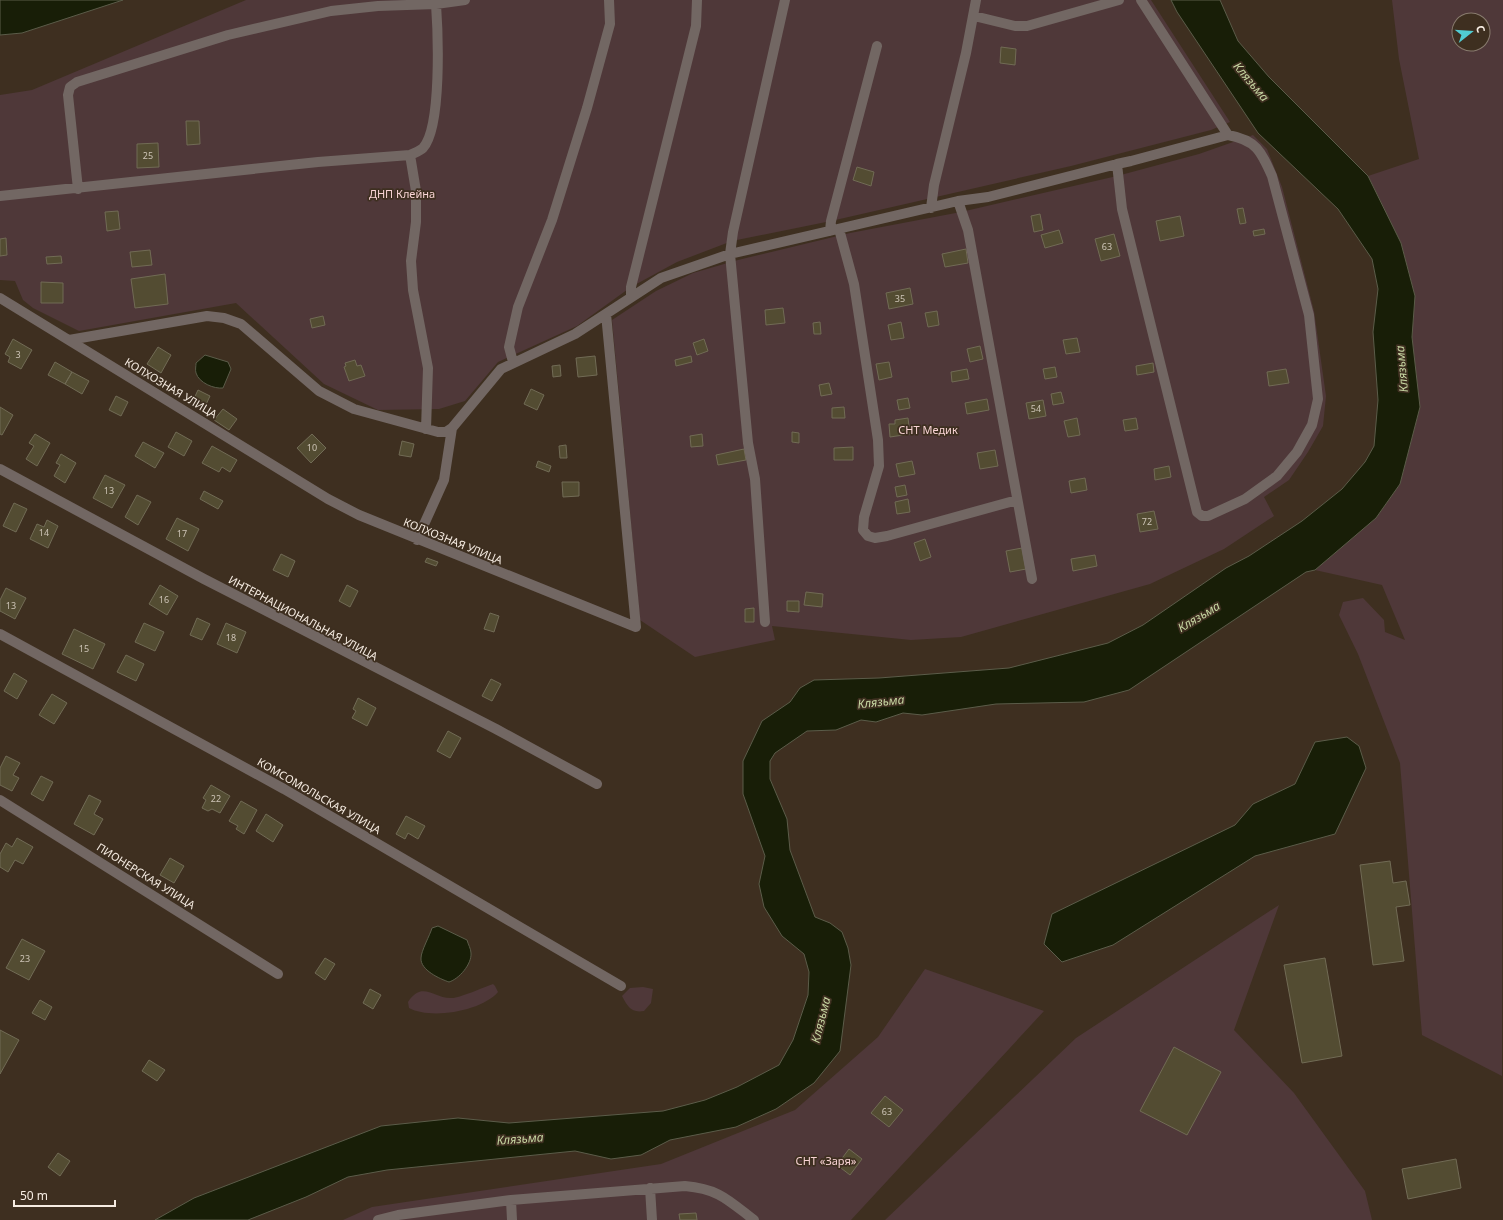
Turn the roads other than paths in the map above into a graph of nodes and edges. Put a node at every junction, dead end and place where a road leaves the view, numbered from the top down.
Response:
1 (465, 0) edge
2 (609, 0) edge
3 (697, 0) edge
4 (785, 0) edge
5 (976, 0) edge
6 (1119, 0) edge
7 (1141, 0) edge
8 (436, 4) junction
9 (974, 16) junction
10 (877, 46) dead end
11 (1228, 135) junction
12 (410, 155) junction
13 (1117, 164) junction
14 (78, 189) junction
15 (0, 196) edge
16 (958, 202) junction
17 (931, 208) junction
18 (835, 230) junction
19 (730, 254) junction
20 (631, 297) junction
21 (0, 298) edge
22 (606, 314) junction
23 (70, 340) junction
24 (513, 362) junction
25 (452, 428) junction
26 (426, 429) junction
27 (0, 469) edge
28 (1017, 500) junction
29 (417, 540) junction
30 (1032, 579) dead end
31 (765, 622) dead end
32 (0, 634) edge
33 (597, 784) dead end
34 (0, 800) edge
35 (278, 974) dead end
36 (621, 986) dead end
37 (650, 1188) junction
38 (511, 1200) junction
39 (391, 1218) edge
40 (378, 1220) edge
41 (512, 1220) edge
42 (652, 1220) edge
43 (754, 1220) edge

1 - 8 street
2 - 24 street
3 - 20 street
4 - 19 street
5 - 9 street
6 - 9 street
7 - 11 street
8 - 12 street
8 - 14 street
9 - 17 street
10 - 18 street
11 - 13 street
11 - 13 street
12 - 14 street
12 - 26 street
13 - 16 street
14 - 15 street
16 - 17 street
16 - 28 street
17 - 18 street
18 - 19 street
18 - 28 street
19 - 20 street
19 - 31 street
20 - 22 street
21 - 23 street, КОЛХОЗНАЯ УЛИЦА
22 - 24 street
22 - 29 street, КОЛХОЗНАЯ УЛИЦА
23 - 26 street
23 - 29 street, КОЛХОЗНАЯ УЛИЦА
24 - 25 street
25 - 26 street
25 - 29 street
27 - 33 street, ИНТЕРНАЦИОНАЛЬНАЯ УЛИЦА
28 - 30 street
32 - 36 street, КОМСОМОЛЬСКАЯ УЛИЦА
34 - 35 street, ПИОНЕРСКАЯ УЛИЦА
37 - 38 street
37 - 42 street
37 - 43 street
38 - 39 street
38 - 41 street
39 - 40 street

